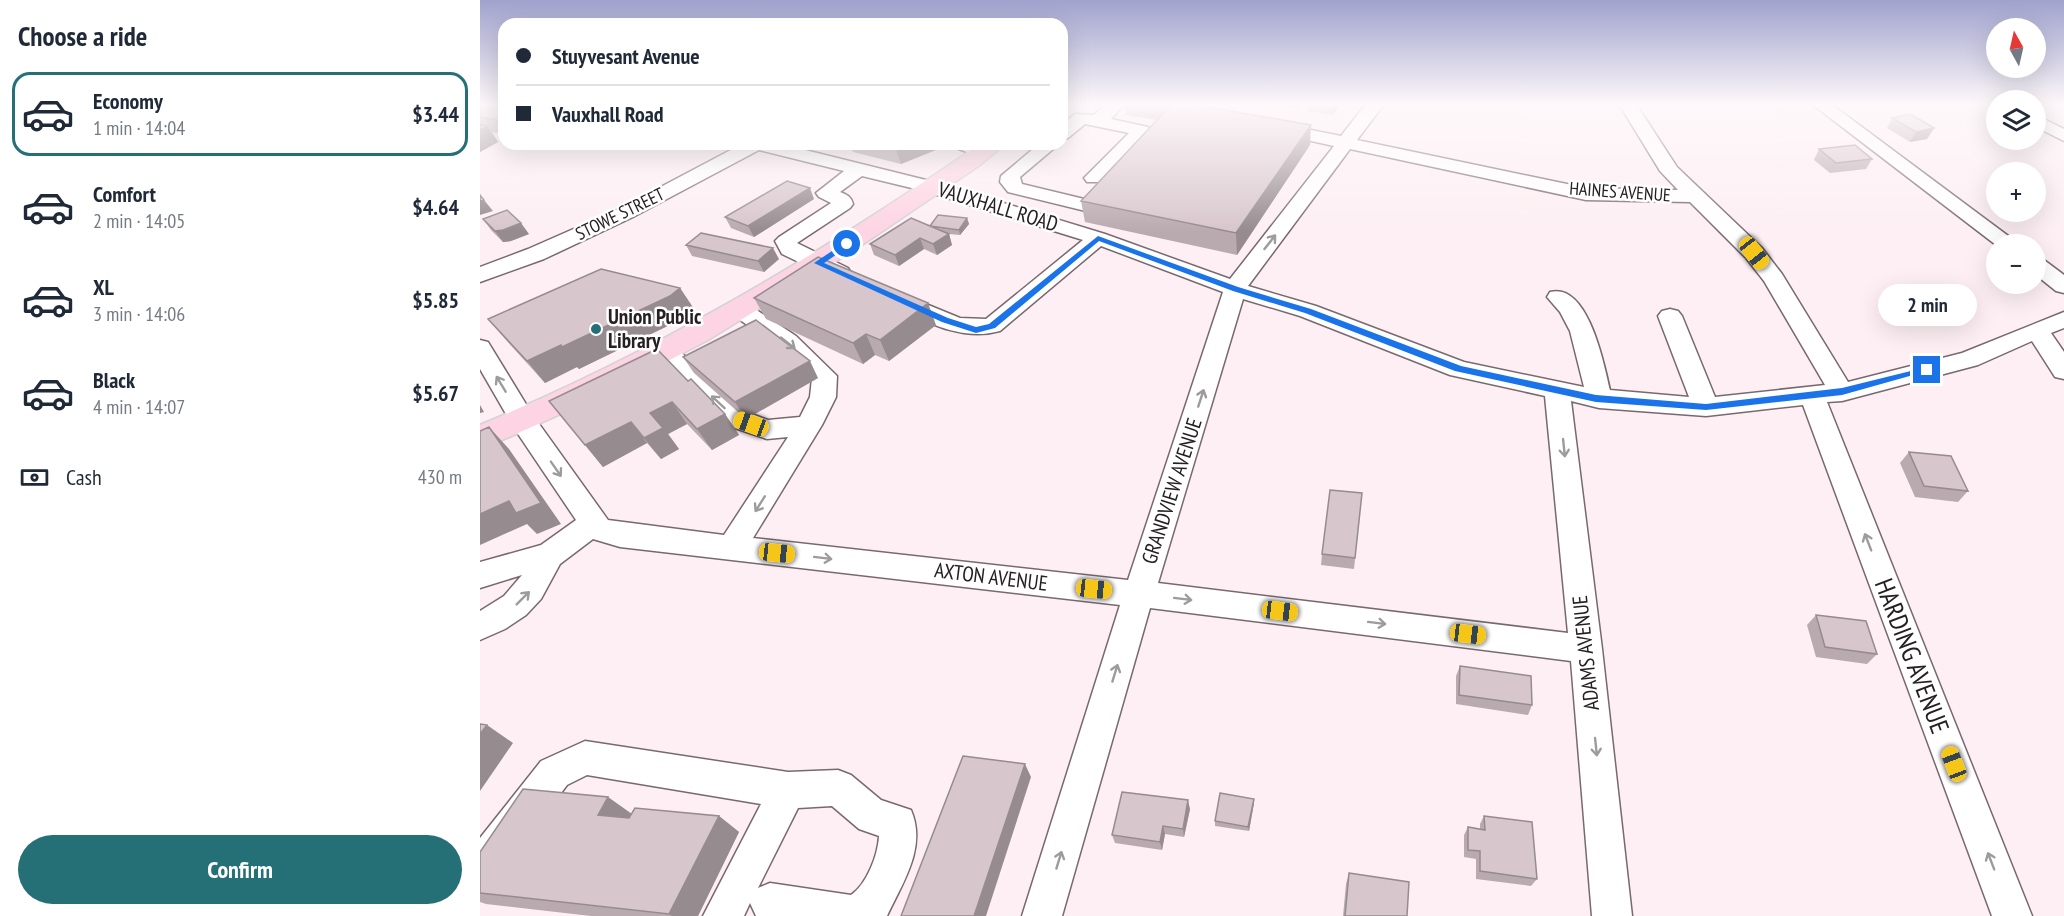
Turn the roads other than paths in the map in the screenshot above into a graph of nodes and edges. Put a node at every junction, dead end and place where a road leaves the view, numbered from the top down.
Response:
1 (1126, 147) edge
2 (1344, 147) edge
3 (1365, 147) edge
4 (1655, 147) edge
5 (1878, 147) edge
6 (749, 150) edge
7 (786, 150) edge
8 (976, 150) edge
9 (1042, 150) edge
10 (860, 168) junction
11 (1094, 178) dead end
12 (931, 187) junction
13 (1696, 196) junction
14 (1102, 209) edge
15 (1995, 234) edge
16 (1098, 238) junction
17 (818, 263) junction
18 (2046, 272) edge
19 (480, 275) edge
20 (860, 282) edge
21 (2064, 286) edge
22 (1235, 289) junction
23 (882, 292) edge
24 (1557, 297) dead end
25 (741, 310) junction
26 (1670, 316) dead end
27 (2064, 319) edge
28 (2037, 330) junction
29 (480, 348) edge
30 (664, 351) junction
31 (2064, 371) edge
32 (1557, 390) junction
33 (1827, 394) junction
34 (1599, 399) junction
35 (1706, 407) junction
36 (523, 421) junction
37 (809, 425) junction
38 (480, 438) edge
39 (594, 523) junction
40 (732, 548) junction
41 (550, 555) junction
42 (480, 575) edge
43 (1139, 594) junction
44 (480, 626) edge
45 (1586, 649) junction
46 (788, 790) junction
47 (480, 869) edge
48 (770, 903) dead end
49 (723, 916) edge
50 (1042, 916) edge
51 (1612, 916) edge
52 (2012, 916) edge

1 - 11 street
22 -> 2 street, GRANDVIEW AVENUE
3 - 13 street, HAINES AVENUE
4 - 13 street, HARDING AVENUE
5 - 15 street
6 - 19 street, STOWE STREET
7 - 10 street, VAUXHALL ROAD
8 - 12 main road
9 - 14 street
10 - 12 street, VAUXHALL ROAD
10 - 17 street
12 - 16 street, VAUXHALL ROAD
12 - 17 main road
13 - 33 street, HARDING AVENUE
16 - 22 street, VAUXHALL ROAD
16 - 23 street
17 - 20 street
17 - 25 main road
18 - 21 street
22 - 32 street, VAUXHALL ROAD
43 -> 22 street, GRANDVIEW AVENUE
24 - 34 street
25 - 30 main road
25 -> 37 street
26 - 35 street
27 - 28 street, VAUXHALL ROAD
28 - 31 street
28 - 33 street, VAUXHALL ROAD
36 -> 29 street
30 - 36 main road
37 -> 30 street
32 - 34 street, VAUXHALL ROAD
32 -> 45 street, ADAMS AVENUE
33 - 35 street, VAUXHALL ROAD
52 -> 33 street, HARDING AVENUE
34 - 35 street, VAUXHALL ROAD
36 - 38 main road
36 -> 39 street
37 -> 40 street
39 - 40 street, AXTON AVENUE
39 - 41 street
40 -> 43 street, AXTON AVENUE
41 - 42 street
44 -> 41 street
43 -> 45 street, AXTON AVENUE
50 -> 43 street, GRANDVIEW AVENUE
45 -> 51 street, ADAMS AVENUE
46 - 47 street
46 - 48 street
46 - 49 street

